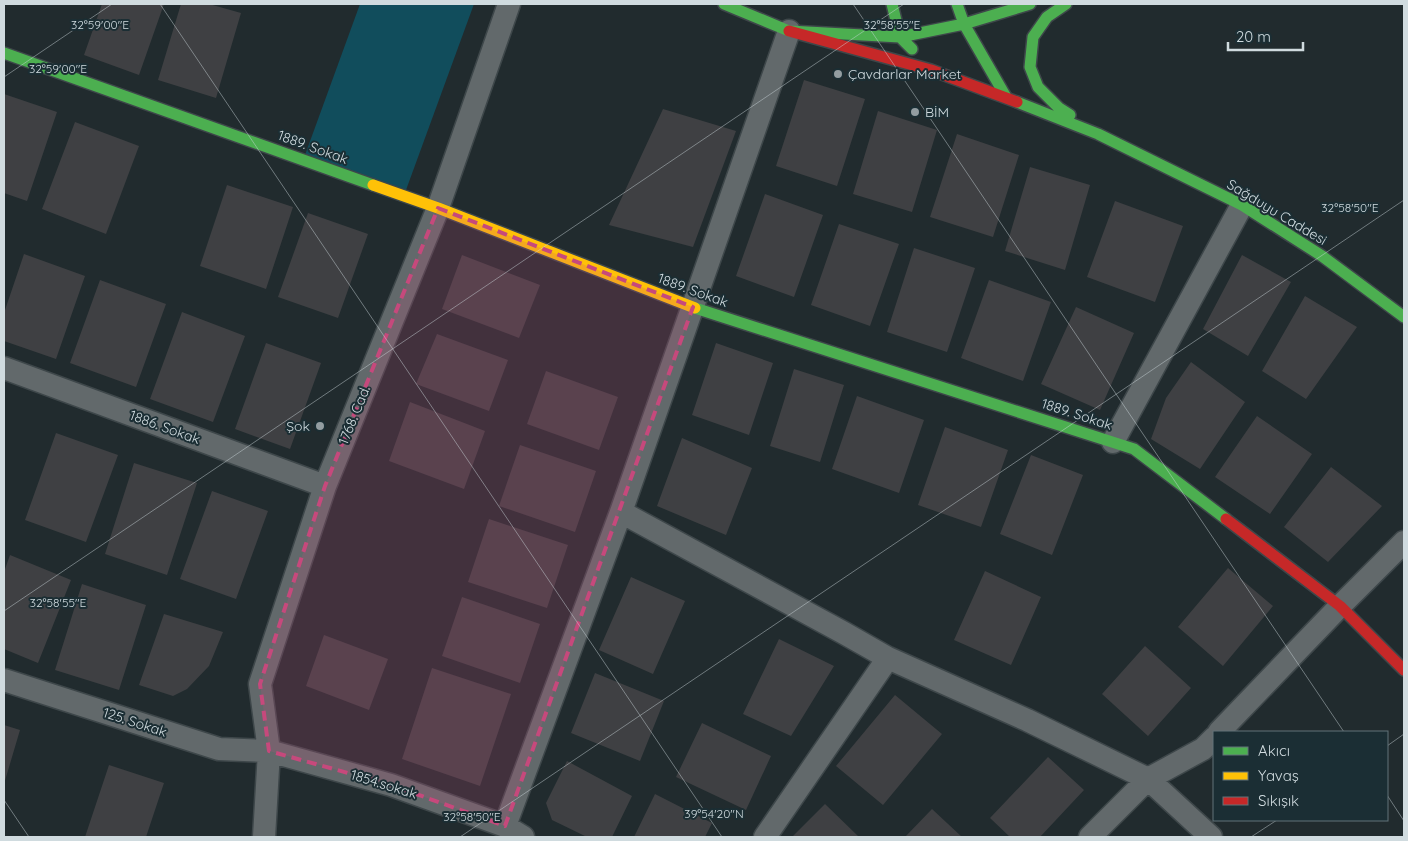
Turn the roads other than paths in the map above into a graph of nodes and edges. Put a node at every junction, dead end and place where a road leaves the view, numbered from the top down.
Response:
1 (509, 4) edge
2 (724, 4) edge
3 (892, 4) edge
4 (957, 4) edge
5 (1030, 4) edge
6 (1066, 4) edge
7 (964, 24) junction
8 (789, 31) junction
9 (900, 37) junction
10 (4, 53) edge
11 (931, 70) junction
12 (1006, 97) junction
13 (1098, 134) junction
14 (1242, 205) junction
15 (438, 208) junction
16 (693, 307) junction
17 (1404, 317) edge
18 (4, 368) edge
19 (1113, 442) junction
20 (326, 486) junction
21 (621, 512) junction
22 (1404, 542) edge
23 (1340, 606) junction
24 (888, 658) junction
25 (1404, 670) edge
26 (4, 680) edge
27 (1220, 731) edge
28 (1213, 739) edge
29 (268, 751) junction
30 (1148, 778) junction
31 (514, 831) edge
32 (264, 837) edge
33 (765, 837) edge
34 (1090, 837) edge
35 (1211, 837) edge

1 - 15 street, 1768. Cad.
2 - 8 street
3 - 9 street
4 - 7 street
5 - 7 street
6 - 13 street
7 - 9 street
7 - 12 street
8 - 9 street
8 - 11 street
8 - 16 street
9 - 11 street
10 - 15 street, 1889. Sokak
11 - 12 street
12 - 13 street
13 - 14 street, Sağduyu Caddesi
14 - 17 street, Sağduyu Caddesi
14 - 19 street
15 - 16 street, 1889. Sokak
15 - 20 street, 1768. Cad.
16 - 19 street, 1889. Sokak
16 - 21 street
18 - 20 street, 1886. Sokak
19 - 23 street, 1889. Sokak
20 - 29 street, 1768. Cad.
21 - 24 street
21 - 31 street
22 - 23 street
23 - 25 street, 1889. Sokak
23 - 27 street
24 - 30 street
24 - 33 street
26 - 29 street, 125. Sokak
28 - 30 street
29 - 31 street, 1854.sokak
29 - 32 street, 1768. Cad.
30 - 34 street
30 - 35 street

